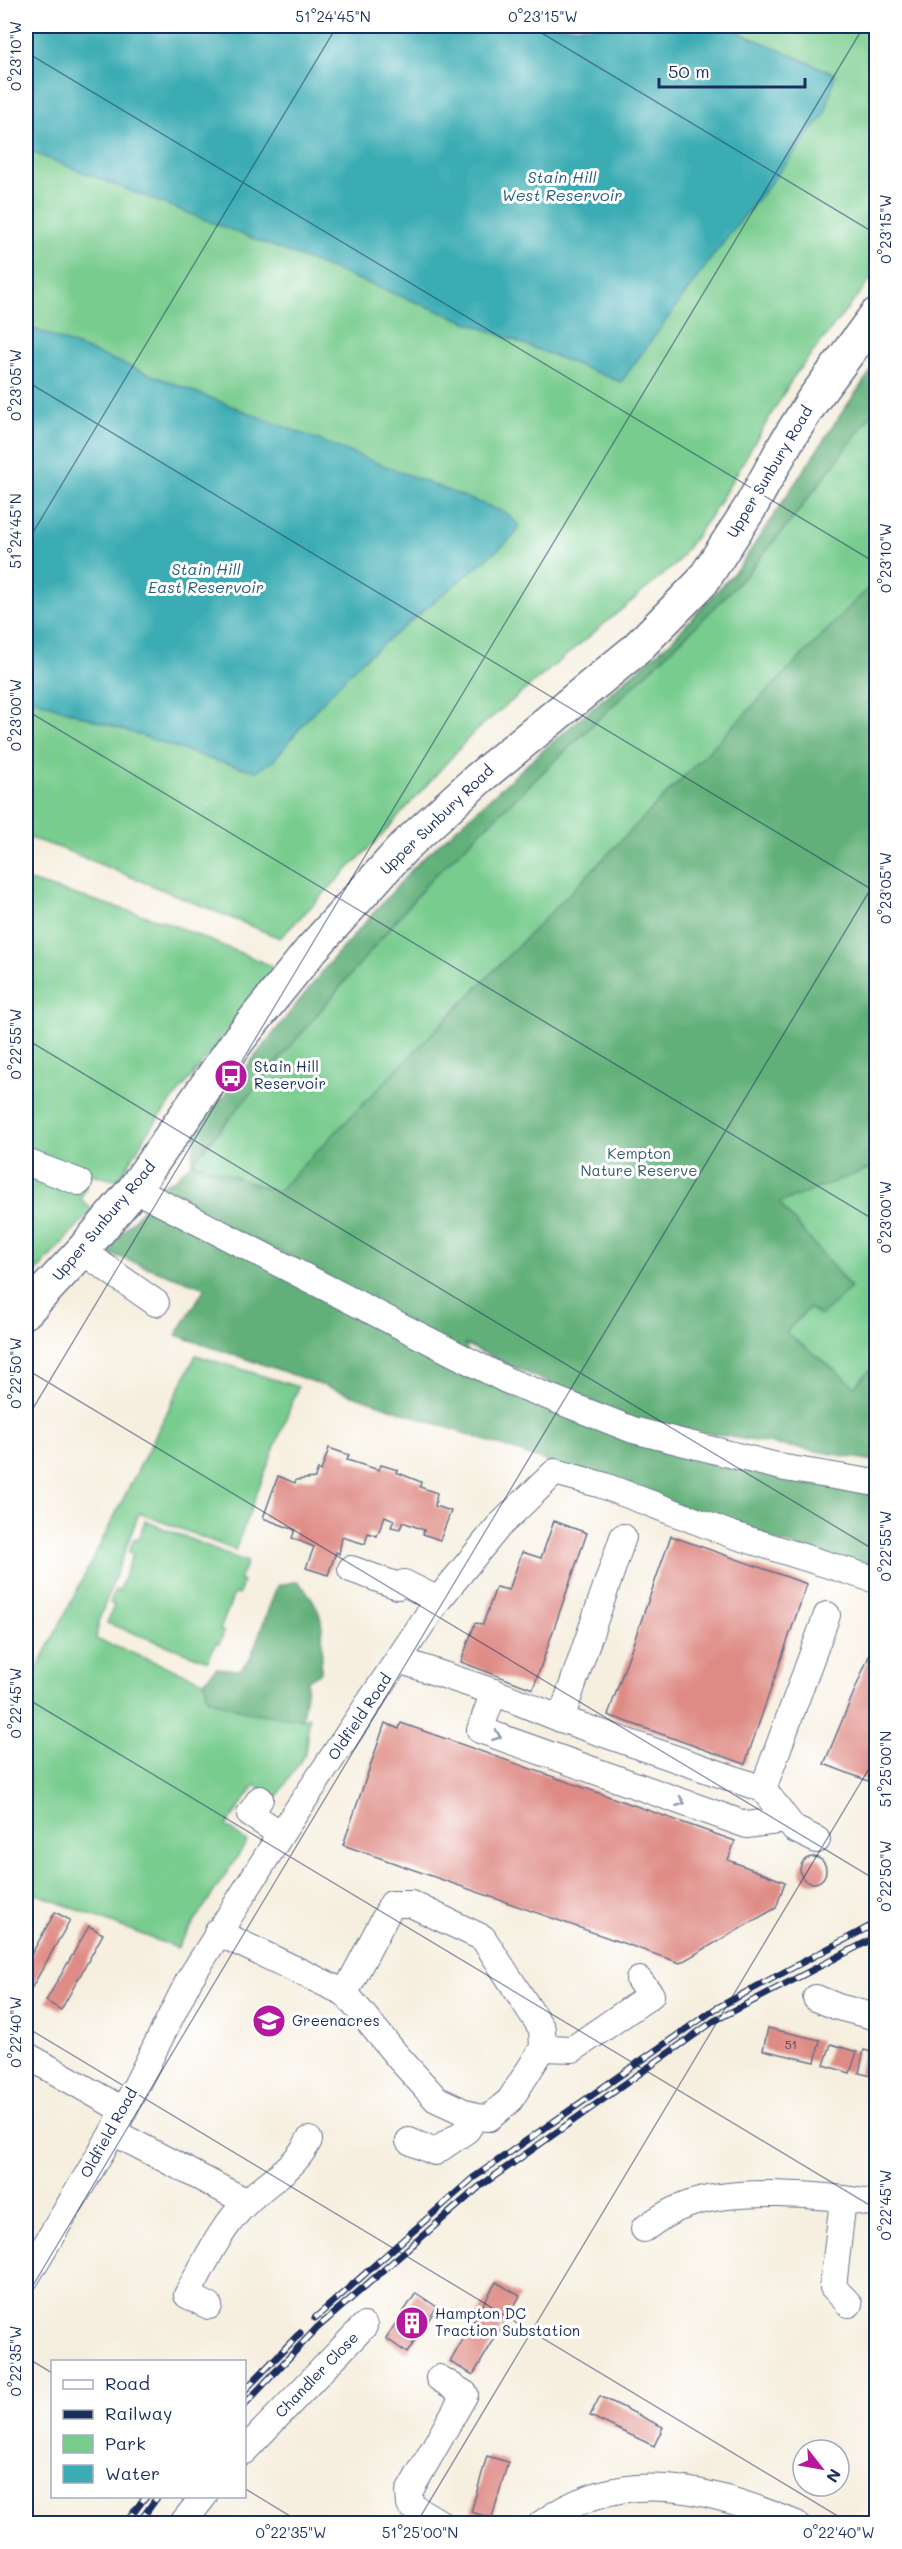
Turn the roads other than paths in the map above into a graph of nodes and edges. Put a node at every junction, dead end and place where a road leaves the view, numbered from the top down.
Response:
1 (876, 315) edge
2 (26, 1162) edge
3 (79, 1182) dead end
4 (134, 1188) junction
5 (82, 1251) junction
6 (156, 1303) dead end
7 (26, 1311) edge
8 (876, 1483) edge
9 (623, 1537) dead end
10 (351, 1569) dead end
11 (876, 1580) edge
12 (438, 1600) junction
13 (827, 1615) dead end
14 (399, 1660) junction
15 (494, 1692) junction
16 (561, 1719) junction
17 (763, 1789) junction
18 (250, 1814) dead end
19 (786, 1820) junction
20 (281, 1834) junction
21 (817, 1840) dead end
22 (217, 1932) junction
23 (639, 1980) dead end
24 (345, 1993) junction
25 (816, 1998) dead end
26 (876, 2017) edge
27 (543, 2048) junction
28 (26, 2055) edge
29 (475, 2116) junction
30 (118, 2121) junction
31 (309, 2140) dead end
32 (409, 2141) dead end
33 (843, 2199) junction
34 (247, 2202) junction
35 (876, 2204) edge
36 (644, 2229) dead end
37 (26, 2278) edge
38 (849, 2304) dead end
39 (209, 2306) dead end
40 (364, 2326) dead end
41 (440, 2378) dead end
42 (246, 2449) edge
43 (202, 2498) edge
44 (182, 2523) edge
45 (442, 2523) edge
46 (541, 2523) edge
47 (796, 2523) edge

1 - 4 highway, Upper Sunbury Road
2 - 3 street
4 - 5 highway, Upper Sunbury Road
4 - 8 street
5 - 6 street
5 - 7 highway, Upper Sunbury Road
9 - 16 street
10 - 12 street
11 - 12 street, Oldfield Road
12 - 14 street, Oldfield Road
13 - 17 street
14 - 15 street
14 - 20 street, Oldfield Road
15 - 16 street
15 -> 19 street
16 - 17 street
17 - 19 street
18 - 20 street
19 - 21 street
20 - 22 street, Oldfield Road
22 - 24 street
22 - 30 street, Oldfield Road
23 - 27 street
24 - 27 street
24 - 29 street
25 - 26 street
27 - 29 street
28 - 30 street
29 - 32 street
30 - 34 street
30 - 37 street, Oldfield Road
31 - 34 street
33 - 35 street
33 - 36 street
33 - 38 street
34 - 39 street
40 - 42 street, Chandler Close
41 - 45 street
43 - 44 street
46 - 47 street

